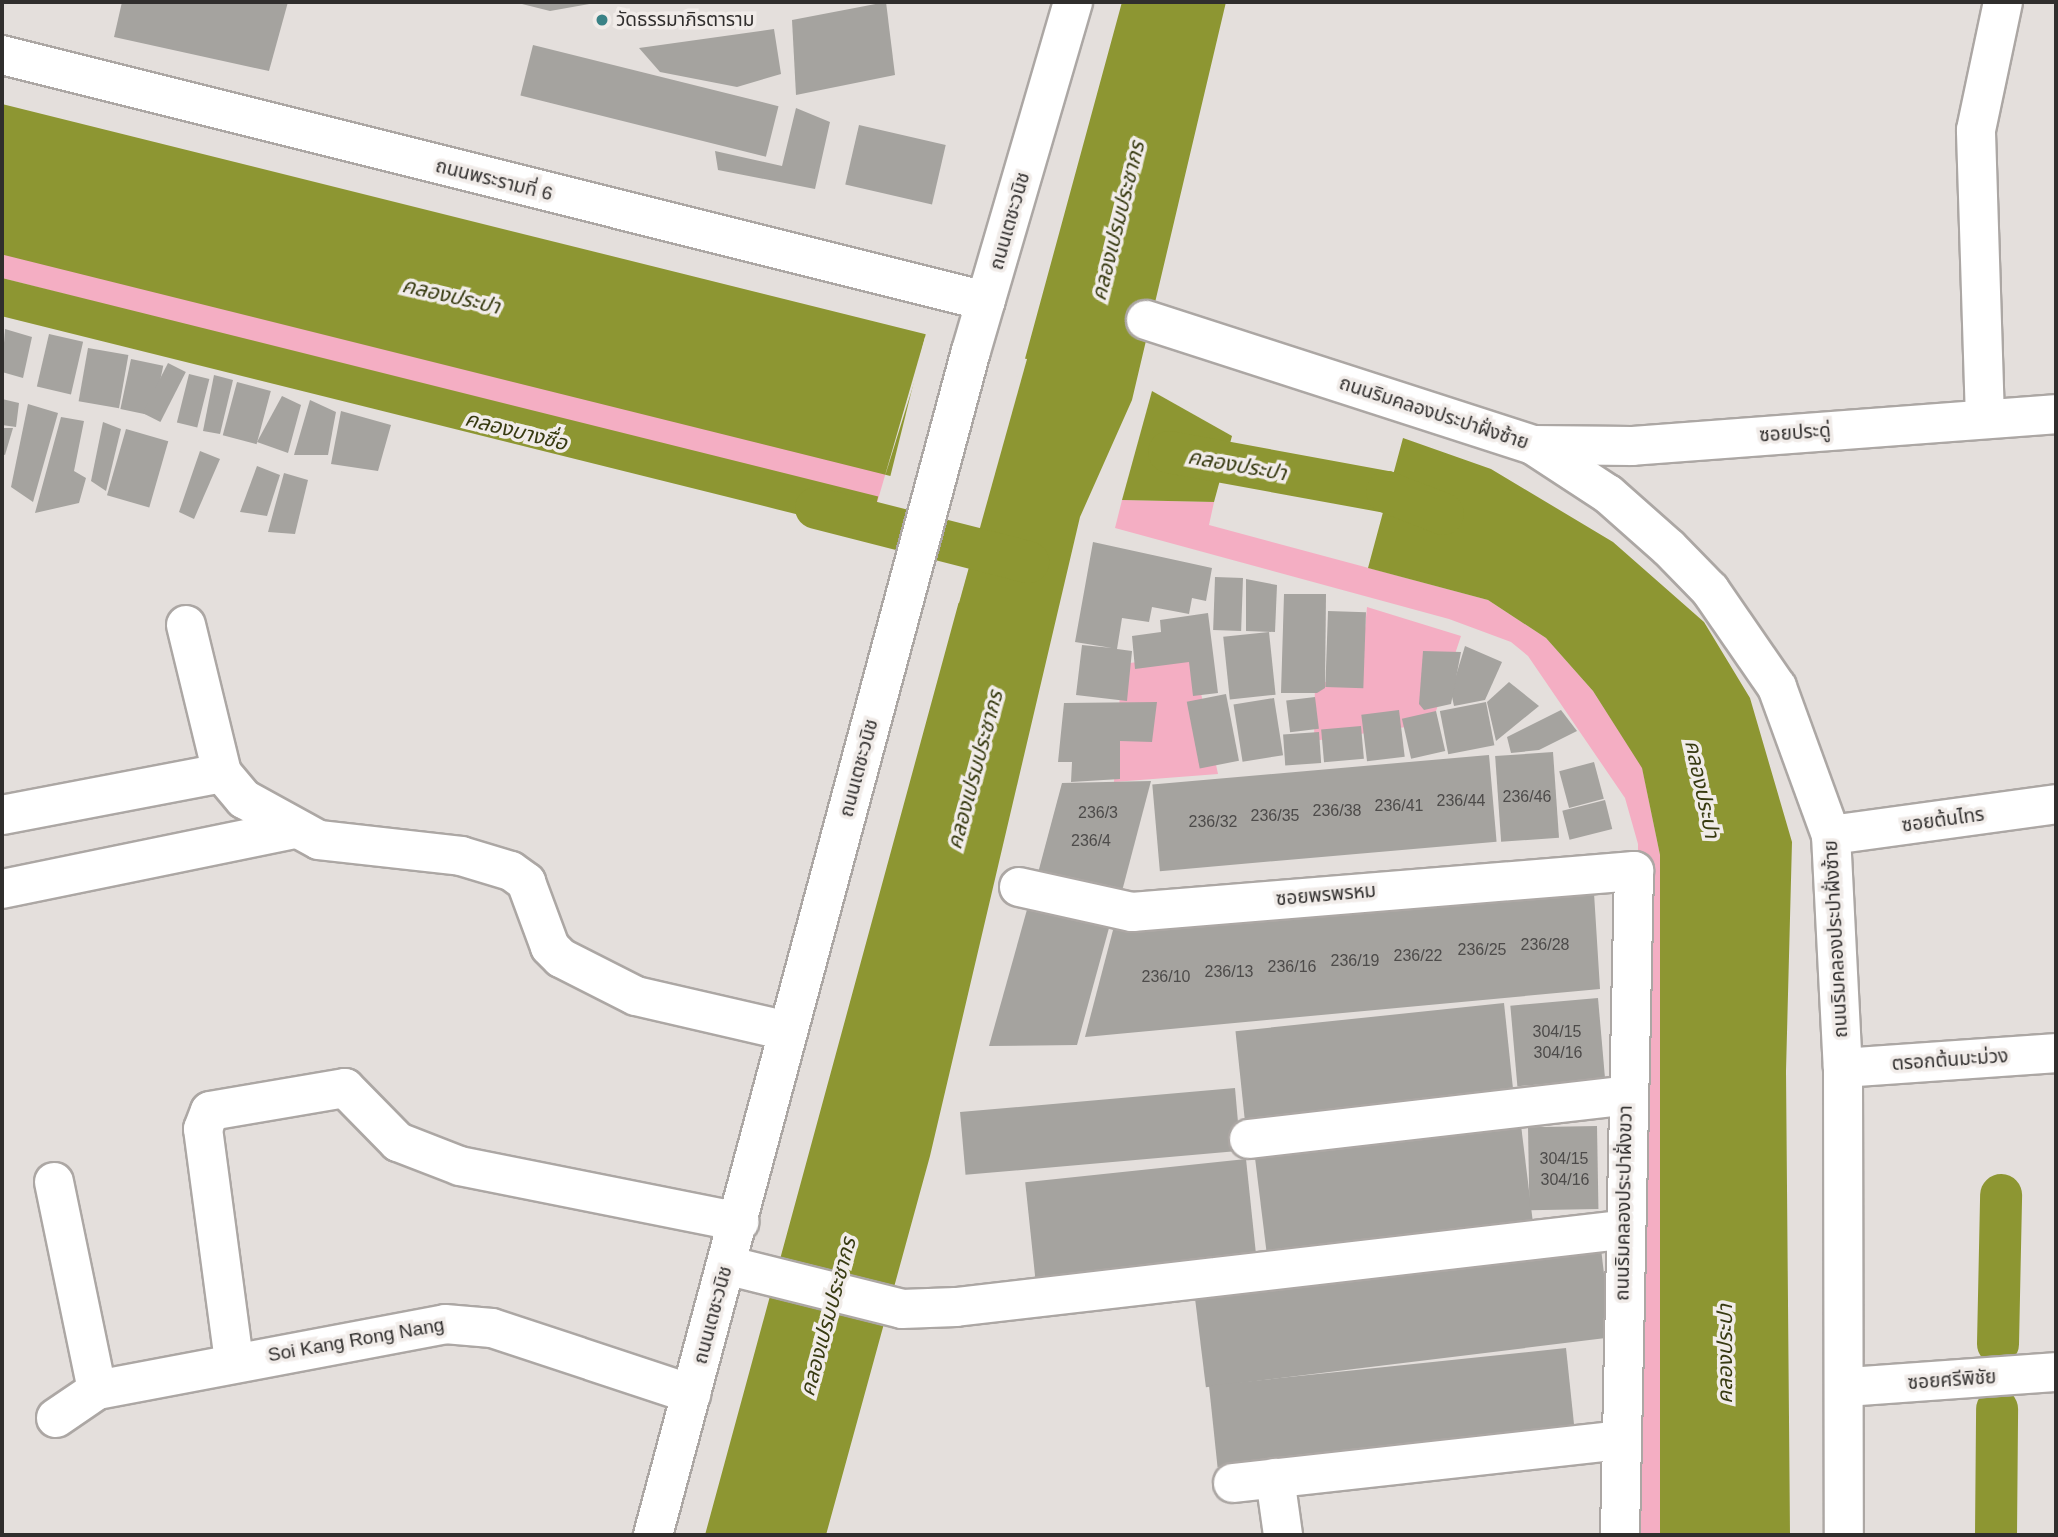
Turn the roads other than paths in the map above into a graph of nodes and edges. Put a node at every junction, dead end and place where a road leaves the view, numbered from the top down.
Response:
1 (1073, 2) edge
2 (2003, 2) edge
3 (2, 55) edge
4 (986, 302) junction
5 (1146, 320) dead end
6 (2056, 414) edge
7 (1985, 419) junction
8 (1534, 446) junction
9 (186, 625) dead end
10 (222, 773) junction
11 (2056, 804) edge
12 (2, 815) edge
13 (294, 829) junction
14 (1831, 835) junction
15 (1634, 871) joint
16 (1020, 887) dead end
17 (2, 889) edge
18 (788, 1031) junction
19 (2056, 1053) edge
20 (1843, 1068) junction
21 (1627, 1096) junction
22 (1249, 1139) dead end
23 (54, 1182) dead end
24 (739, 1222) junction
25 (1622, 1230) junction
26 (726, 1265) junction
27 (234, 1361) junction
28 (2056, 1372) edge
29 (1847, 1387) junction
30 (97, 1390) junction
31 (691, 1394) junction
32 (55, 1418) dead end
33 (1620, 1440) junction
34 (1275, 1478) junction
35 (1233, 1483) dead end
36 (653, 1535) edge
37 (1283, 1535) edge
38 (1620, 1535) edge
39 (1844, 1535) edge

1 - 4 street, ถนนเตชะวนิช
2 - 7 street
3 - 4 street, ถนนพระรามที่ 6
4 - 18 street, ถนนเตชะวนิช
5 - 8 street, ถนนริมคลองประปาฝั่งซ้าย
6 - 7 street, ซอยประดู่
7 - 8 street, ซอยประดู่
8 - 14 street, ถนนริมคลองประปาฝั่งซ้าย
9 - 10 street
10 - 12 street
10 - 13 street
11 - 14 street, ซอยต้นไทร
13 - 17 street
13 - 18 street
14 - 20 street, ถนนริมคลองประปาฝั่งซ้าย
15 - 16 street, ซอยพรพรหม
15 - 21 street, ถนนริมคลองประปาฝั่งขวา
18 - 24 street, ถนนเตชะวนิช
19 - 20 street, ตรอกต้นมะม่วง
20 - 29 street, ถนนริมคลองประปาฝั่งซ้าย
21 - 22 street
21 - 25 street, ถนนริมคลองประปาฝั่งขวา
23 - 30 street
24 - 26 street, ถนนเตชะวนิช
24 - 27 street
25 - 26 street
25 - 33 street, ถนนริมคลองประปาฝั่งขวา
26 - 31 street, ถนนเตชะวนิช
27 - 30 street, Soi Kang Rong Nang
27 - 31 street, Soi Kang Rong Nang
28 - 29 street, ซอยศรีพิชัย
29 - 39 street, ถนนริมคลองประปาฝั่งซ้าย
30 - 32 street
31 - 36 street, ถนนเตชะวนิช
33 - 34 street
33 - 38 street, ถนนริมคลองประปาฝั่งขวา
34 - 35 street
34 - 37 street

